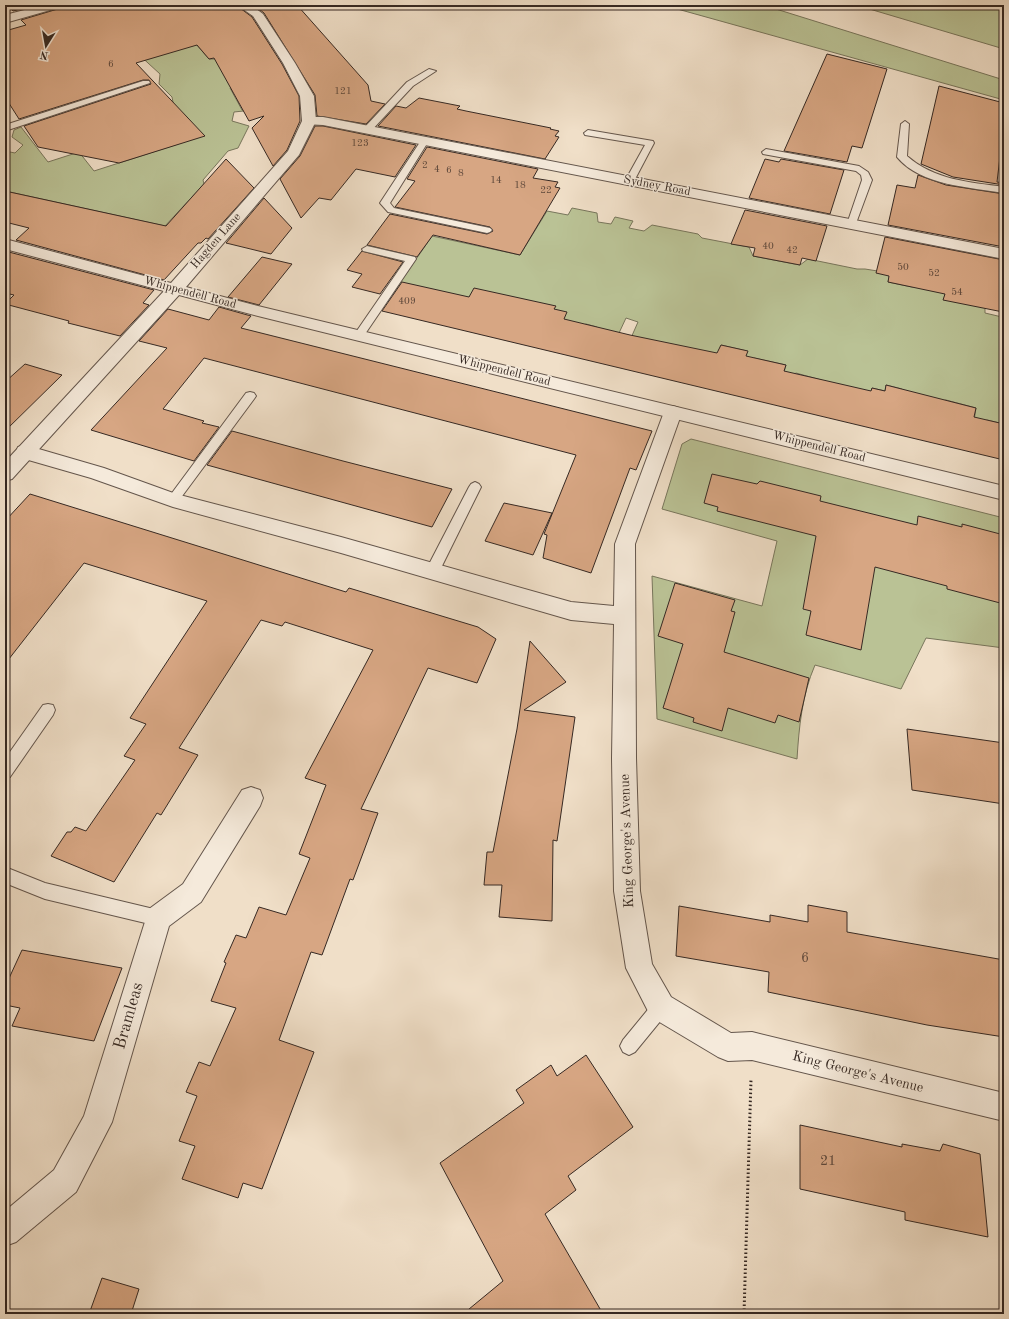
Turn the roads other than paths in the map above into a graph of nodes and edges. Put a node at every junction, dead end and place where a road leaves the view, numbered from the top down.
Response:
1 (57, 5) edge
2 (243, 5) edge
3 (5, 19) edge
4 (432, 71) dead end
5 (146, 83) dead end
6 (309, 121) junction
7 (905, 124) dead end
8 (5, 128) edge
9 (367, 130) junction
10 (588, 133) dead end
11 (424, 142) junction
12 (766, 152) dead end
13 (630, 181) junction
14 (1004, 190) edge
15 (852, 224) junction
16 (487, 230) dead end
17 (5, 244) edge
18 (367, 249) dead end
19 (1004, 254) edge
20 (175, 289) junction
21 (358, 336) junction
22 (250, 396) dead end
23 (673, 412) junction
24 (25, 452) junction
25 (5, 474) edge
26 (475, 487) dead end
27 (1004, 493) edge
28 (173, 500) junction
29 (432, 572) junction
30 (624, 616) junction
31 (48, 710) dead end
32 (5, 772) edge
33 (251, 798) dead end
34 (5, 875) edge
35 (158, 918) junction
36 (661, 1007) junction
37 (629, 1046) dead end
38 (1004, 1107) edge
39 (5, 1231) edge

1 - 3 street
2 - 6 street
4 - 9 lane
5 - 8 lane
6 - 9 street, Sydney Road
6 - 20 street, Hagden Lane
7 - 14 lane
9 - 11 street, Sydney Road
10 - 13 lane
11 - 13 street, Sydney Road
11 - 16 lane
12 - 15 lane
13 - 15 street, Sydney Road
15 - 19 street, Sydney Road
17 - 20 street, Whippendell Road
18 - 21 lane
20 - 21 street, Whippendell Road
20 - 24 street, Hagden Lane
21 - 23 street, Whippendell Road
22 - 28 lane
23 - 27 street, Whippendell Road
23 - 30 street, King George's Avenue
24 - 25 street, Hagden Lane
24 - 28 street
26 - 29 lane
28 - 29 street
29 - 30 street
30 - 36 street, King George's Avenue
31 - 32 lane
33 - 35 street
34 - 35 lane
35 - 39 street, Bramleas
36 - 37 lane
36 - 38 street, King George's Avenue

